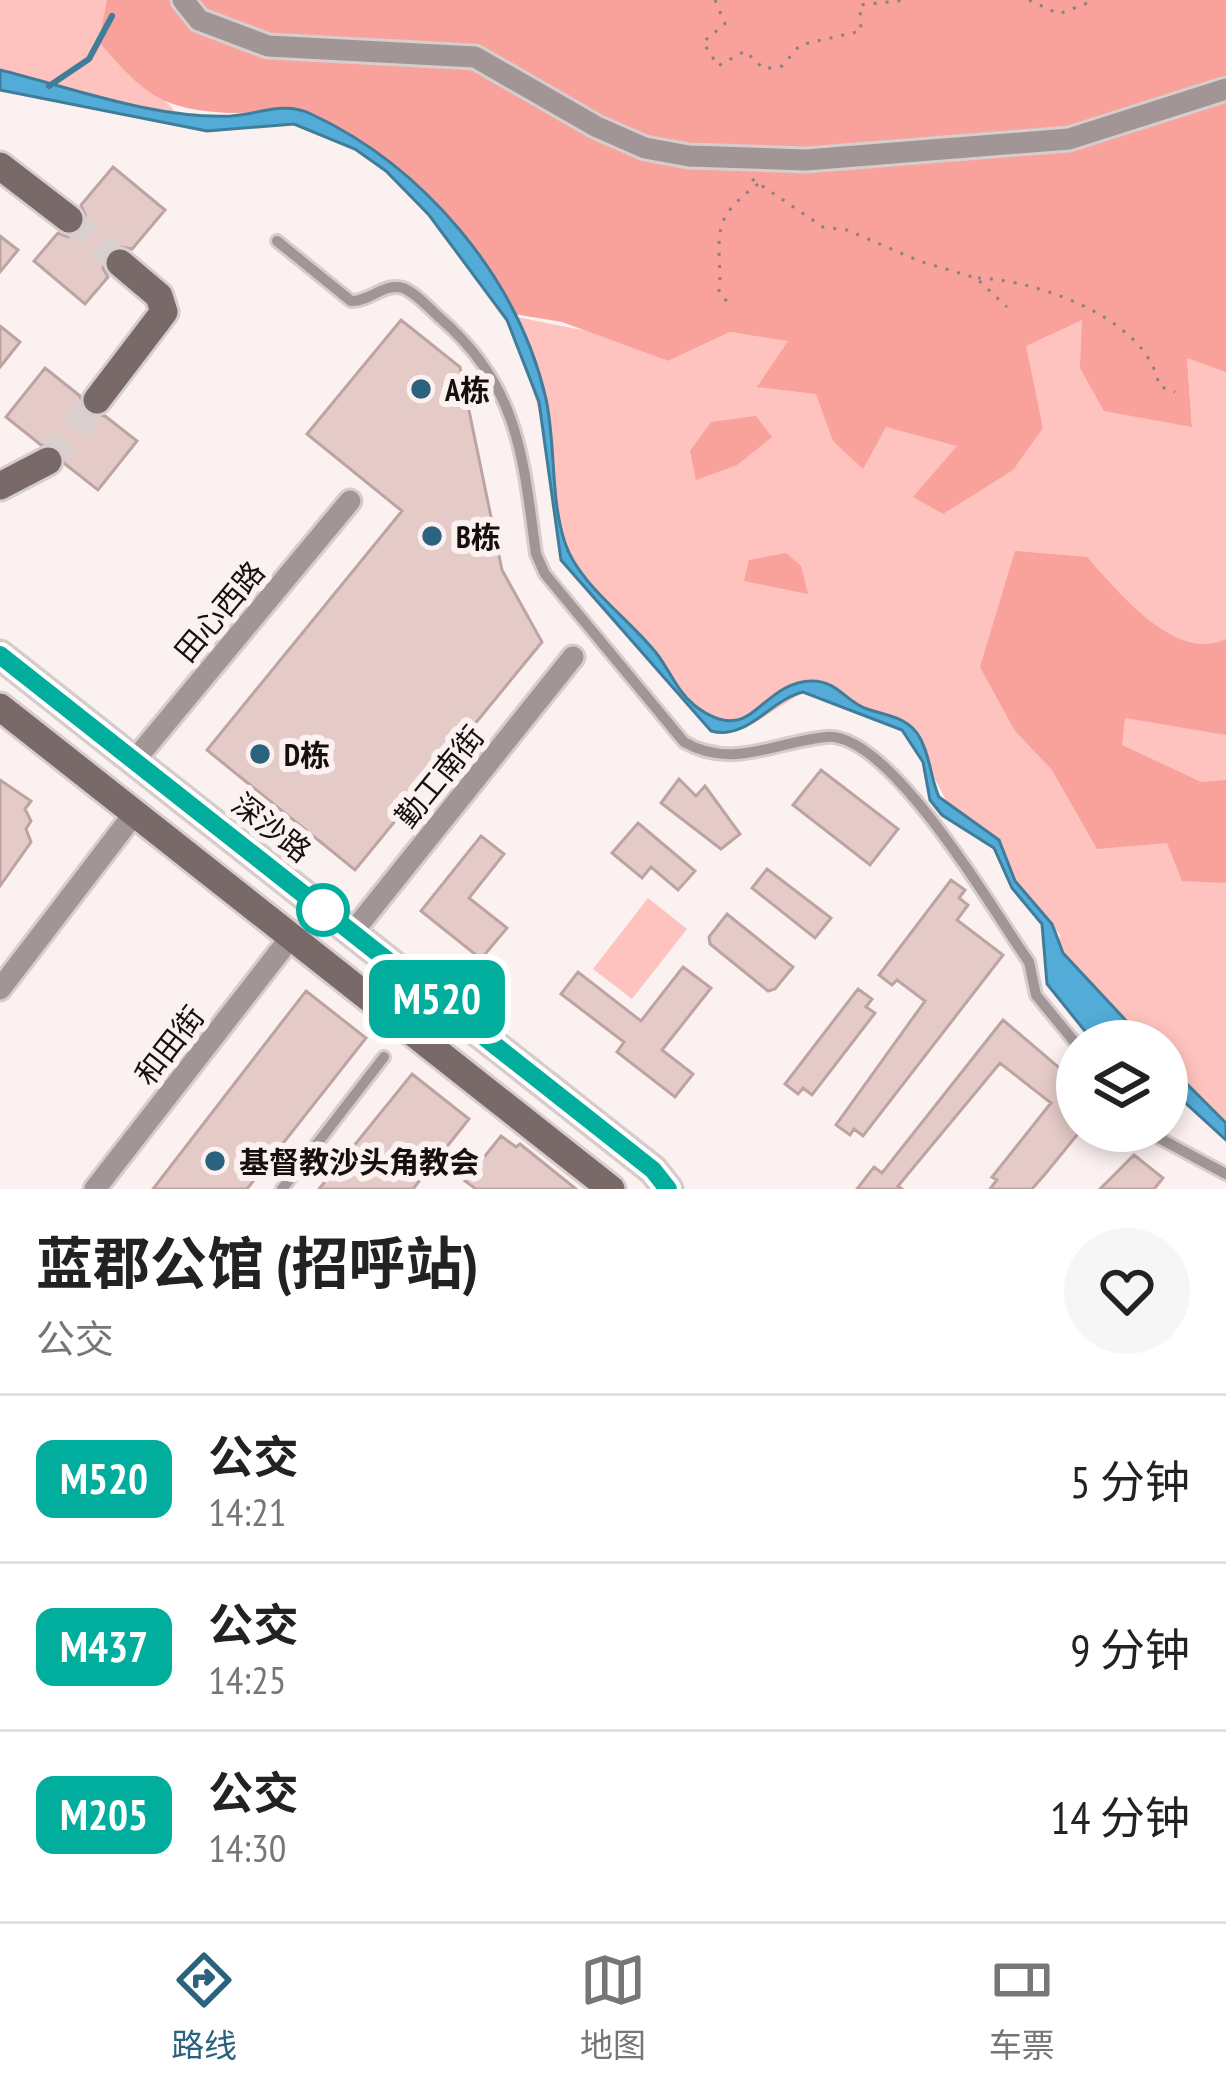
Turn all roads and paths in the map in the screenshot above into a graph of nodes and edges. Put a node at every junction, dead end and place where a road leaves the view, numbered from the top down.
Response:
1 (183, 0) edge
2 (715, 0) edge
3 (908, 0) edge
4 (1028, 0) edge
5 (1095, 0) edge
6 (1226, 89) edge
7 (0, 166) edge
8 (741, 175) dead end
9 (760, 183) junction
10 (69, 219) tunnel mouth
11 (277, 241) dead end
12 (121, 262) tunnel mouth
13 (976, 278) junction
14 (727, 301) dead end
15 (1007, 307) dead end
16 (1175, 392) dead end
17 (97, 400) tunnel mouth
18 (48, 461) tunnel mouth
19 (0, 486) edge
20 (350, 501) dead end
21 (0, 655) edge
22 (573, 657) dead end
23 (0, 707) edge
24 (134, 760) junction
25 (134, 814) junction
26 (352, 933) junction
27 (291, 937) junction
28 (0, 989) edge
29 (1057, 1020) edge
30 (384, 1057) dead end
31 (1185, 1152) edge
32 (633, 1154) junction
33 (1226, 1174) edge
34 (288, 1187) edge
35 (608, 1188) edge
36 (95, 1189) edge
37 (668, 1189) edge

1 - 6 street
2 - 3 path
4 - 5 path
7 - 10 main road
8 - 9 path
9 - 13 path
9 - 14 path
11 - 29 lane
12 - 17 main road
13 - 15 path
13 - 16 path
18 - 19 main road
20 - 24 street, 田心西路
21 - 24 main road, 深沙路
22 - 26 street, 勤工南街
23 - 25 main road
24 - 26 main road, 深沙路
25 - 27 main road
25 - 28 street
26 - 32 main road, 深沙路
27 - 35 main road
27 - 36 street, 和田街
30 - 34 lane
31 - 33 lane
32 - 35 street
32 - 37 main road, 深沙路

